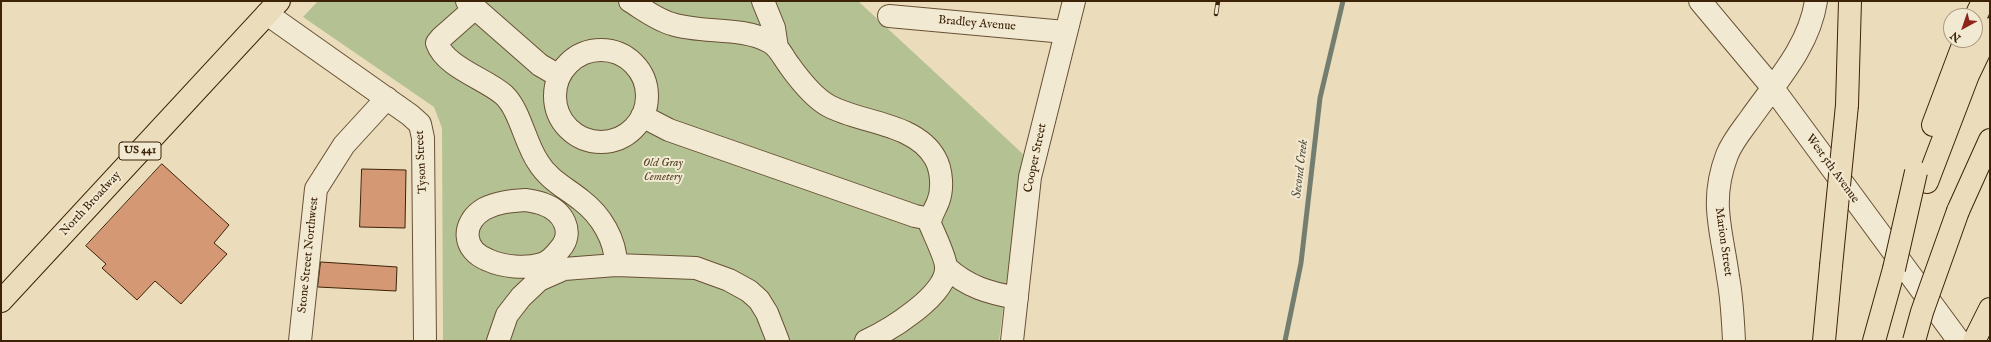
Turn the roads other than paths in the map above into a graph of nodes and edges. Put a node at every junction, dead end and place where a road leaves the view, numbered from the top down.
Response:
1 (630, 1) edge
2 (763, 1) edge
3 (1074, 1) edge
4 (1700, 1) edge
5 (1816, 1) edge
6 (1850, 1) edge
7 (471, 4) edge
8 (273, 8) edge
9 (889, 16) dead end
10 (1990, 29) edge
11 (1066, 32) junction
12 (777, 48) junction
13 (1962, 48) edge
14 (559, 76) junction
15 (1772, 87) junction
16 (387, 98) junction
17 (642, 116) junction
18 (1990, 140) edge
19 (1921, 177) junction
20 (930, 219) junction
21 (616, 265) junction
22 (946, 268) junction
23 (1017, 298) junction
24 (1, 301) edge
25 (1990, 309) edge
26 (1877, 333) edge
27 (874, 339) edge
28 (300, 341) edge
29 (425, 341) edge
30 (498, 341) edge
31 (778, 341) edge
32 (1012, 341) edge
33 (1734, 341) edge
34 (1824, 341) edge
35 (1914, 341) edge
36 (1959, 341) edge
37 (1974, 341) edge

1 - 12 street
2 - 12 street
3 - 11 street, Cooper Street
4 - 15 street, West 5th Avenue
5 - 15 street, Marion Street
6 - 34 main road, bridge
7 - 14 street
7 - 21 street
8 - 16 street, Tyson Street
8 - 24 main road, North Broadway / US 441
9 - 11 street, Bradley Avenue
10 - 19 main road
11 - 23 street, Cooper Street
12 - 20 street
13 - 19 main road
14 - 17 street
14 - 17 street
15 - 33 street, Marion Street
15 - 36 street, West 5th Avenue
16 - 28 street, Stone Street Northwest
16 - 29 street, Tyson Street
17 - 20 street
18 - 35 main road, bridge
19 - 26 main road, bridge
20 - 22 street
21 - 30 street
21 - 31 street
22 - 23 street
22 - 27 street
23 - 32 street, Cooper Street
25 - 37 main road

